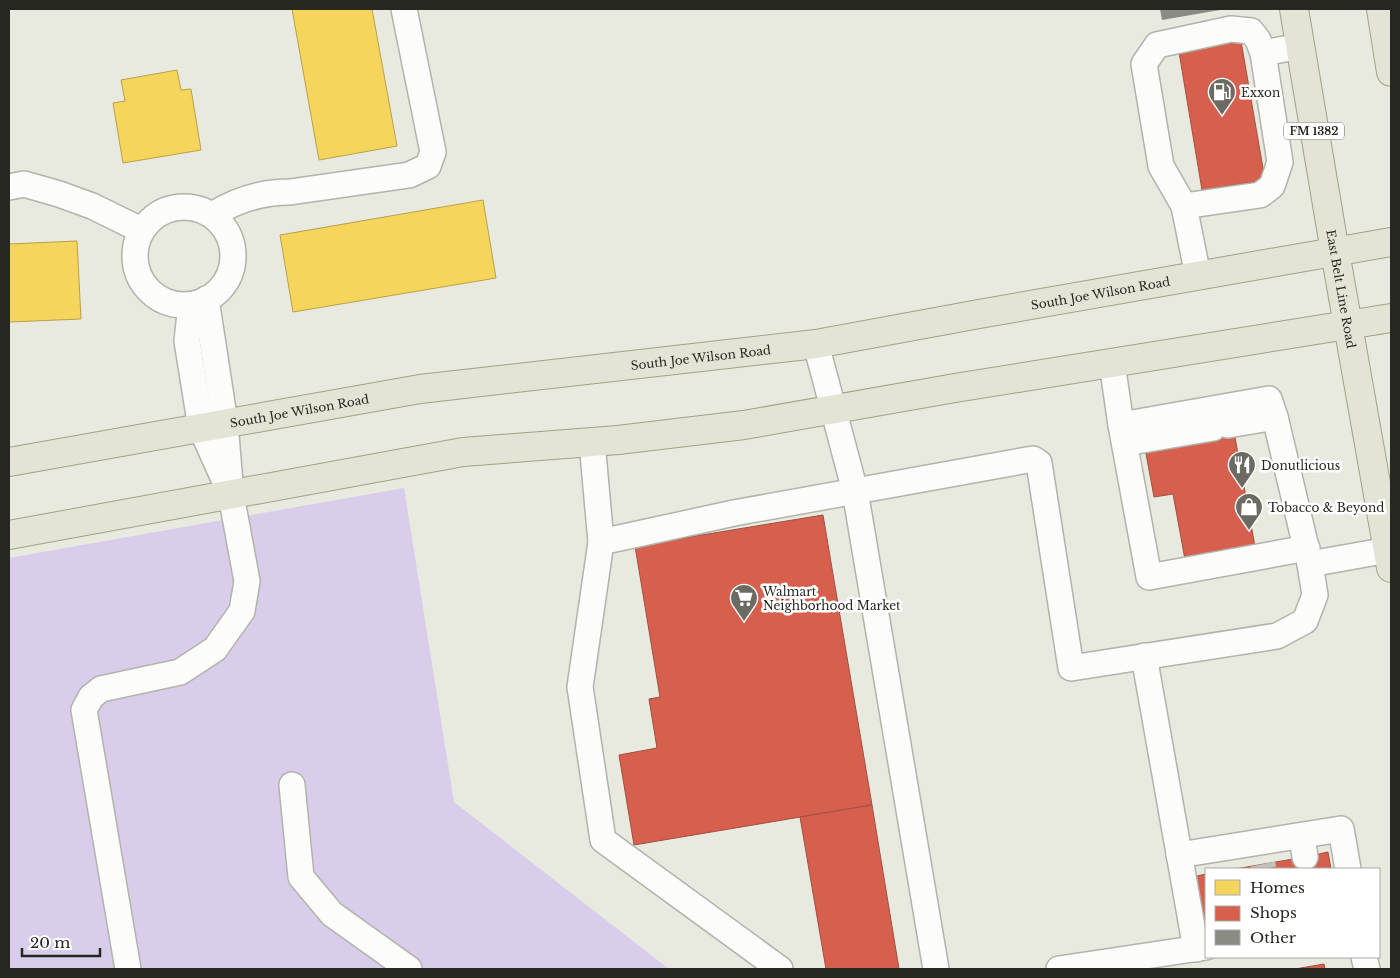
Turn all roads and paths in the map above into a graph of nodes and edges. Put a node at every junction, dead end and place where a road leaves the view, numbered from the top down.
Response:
1 (404, 9) edge
2 (1294, 9) edge
3 (1381, 9) edge
4 (1300, 46) junction
5 (1263, 53) junction
6 (1391, 72) edge
7 (1314, 128) junction
8 (1276, 134) junction
9 (9, 187) edge
10 (1184, 206) junction
11 (212, 215) junction
12 (141, 230) junction
13 (1391, 242) edge
14 (1335, 252) junction
15 (1198, 276) junction
16 (199, 302) junction
17 (1391, 318) edge
18 (1348, 326) junction
19 (816, 344) junction
20 (1112, 363) junction
21 (833, 410) junction
22 (1275, 417) junction
23 (213, 426) junction
24 (1123, 434) junction
25 (592, 442) junction
26 (9, 462) edge
27 (855, 491) junction
28 (231, 495) junction
29 (9, 535) edge
30 (601, 542) junction
31 (1308, 556) junction
32 (1390, 559) edge
33 (1144, 656) junction
34 (292, 785) dead end
35 (1179, 855) junction
36 (1220, 859) edge
37 (1348, 868) edge
38 (1201, 948) edge
39 (128, 969) edge
40 (409, 969) edge
41 (780, 969) edge
42 (936, 969) edge
43 (1059, 969) edge

1 - 11 street
2 - 4 main road, East Belt Line Road / FM 1382
3 - 6 main road
4 - 5 street
4 - 7 main road, East Belt Line Road / FM 1382
5 - 8 street
5 - 10 street
7 - 8 street
7 - 14 main road, East Belt Line Road / FM 1382
8 - 10 street
9 - 12 street
10 - 15 street
11 - 12 street
11 - 16 street
12 - 16 street
13 - 14 main road, South Joe Wilson Road
14 - 15 main road, South Joe Wilson Road
14 - 18 main road, East Belt Line Road / FM 1382
15 - 19 main road, South Joe Wilson Road
16 - 23 street
17 - 18 main road
18 - 20 main road
18 - 32 main road, East Belt Line Road / FM 1382
19 - 21 street
19 - 23 main road, South Joe Wilson Road
20 - 21 main road
20 - 24 street
21 - 25 main road
21 - 27 street
22 - 24 street
22 - 24 street
22 - 31 street
23 - 26 main road, South Joe Wilson Road
23 - 28 street
24 - 31 street
25 - 28 main road
25 - 30 street
27 - 30 street
27 - 33 street
27 - 42 street
28 - 29 main road
28 - 39 street
30 - 41 street
31 - 32 street
31 - 33 street
33 - 35 street
34 - 40 street
35 - 36 street
35 - 38 street
36 - 37 street
38 - 43 street

